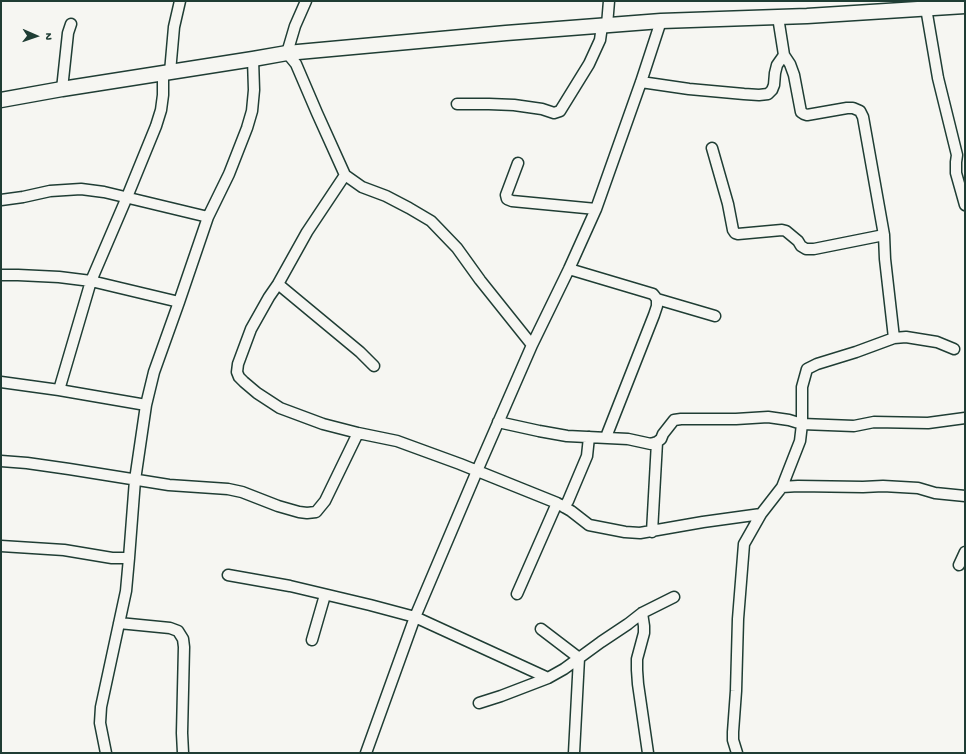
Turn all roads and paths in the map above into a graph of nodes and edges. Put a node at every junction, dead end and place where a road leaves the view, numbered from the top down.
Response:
1 (180, 1) edge
2 (306, 1) edge
3 (609, 1) edge
4 (897, 6) edge
5 (965, 6) edge
6 (926, 8) junction
7 (778, 17) junction
8 (661, 22) junction
9 (71, 24) dead end
10 (604, 26) junction
11 (287, 53) junction
12 (784, 55) junction
13 (253, 59) junction
14 (166, 72) junction
15 (641, 82) junction
16 (62, 88) junction
17 (1, 100) edge
18 (457, 104) dead end
19 (712, 148) dead end
20 (961, 158) edge
21 (518, 163) dead end
22 (345, 175) junction
23 (127, 197) junction
24 (1, 200) edge
25 (965, 205) edge
26 (596, 209) junction
27 (208, 217) junction
28 (884, 235) junction
29 (569, 269) junction
30 (1, 275) edge
31 (91, 281) junction
32 (278, 284) junction
33 (657, 299) junction
34 (179, 302) junction
35 (714, 316) dead end
36 (894, 338) junction
37 (532, 345) junction
38 (954, 349) dead end
39 (374, 366) dead end
40 (1, 382) edge
41 (59, 390) junction
42 (146, 405) junction
43 (965, 418) edge
44 (498, 422) junction
45 (802, 424) junction
46 (358, 433) junction
47 (589, 437) junction
48 (606, 437) junction
49 (657, 442) junction
50 (1, 461) edge
51 (477, 471) junction
52 (135, 480) junction
53 (782, 487) junction
54 (965, 496) edge
55 (561, 505) junction
56 (761, 514) junction
57 (652, 532) junction
58 (1, 546) edge
59 (965, 552) edge
60 (129, 558) junction
61 (959, 565) dead end
62 (228, 575) dead end
63 (517, 594) dead end
64 (325, 595) junction
65 (674, 597) dead end
66 (642, 613) junction
67 (415, 617) junction
68 (119, 623) junction
69 (541, 629) dead end
70 (312, 640) dead end
71 (579, 658) junction
72 (548, 678) junction
73 (479, 703) dead end
74 (106, 753) edge
75 (183, 753) edge
76 (366, 753) edge
77 (574, 753) edge
78 (648, 753) edge
79 (737, 753) edge

1 - 14 street
2 - 11 street
3 - 10 street
4 - 6 street
4 - 7 street
5 - 6 street
6 - 20 street
7 - 8 street
7 - 12 street
8 - 10 street
8 - 15 street
9 - 16 street
10 - 11 street
10 - 18 street
11 - 13 street
11 - 22 street
12 - 15 street
12 - 28 street
13 - 14 street
13 - 27 street
14 - 16 street
14 - 23 street
15 - 26 street
16 - 17 street
19 - 28 street
20 - 25 street
21 - 26 street
22 - 32 street
22 - 37 street
23 - 24 street
23 - 27 street
23 - 31 street
26 - 29 street
27 - 34 street
28 - 36 street
29 - 33 street
29 - 37 street
30 - 31 street
31 - 34 street
31 - 41 street
32 - 39 street
32 - 46 street
33 - 35 street
33 - 48 street
34 - 42 street
36 - 38 street
36 - 45 street
37 - 44 street
40 - 41 street
41 - 42 street
42 - 52 street
43 - 45 street
44 - 47 street
44 - 51 street
45 - 49 street
45 - 53 street
46 - 51 street
46 - 52 street
47 - 48 street
47 - 55 street
48 - 49 street
49 - 57 street
50 - 52 street
51 - 55 street
51 - 67 street
52 - 60 street
53 - 54 street
53 - 56 street
55 - 57 street
55 - 63 street
56 - 57 street
56 - 79 street
58 - 60 street
59 - 61 street
60 - 68 street
62 - 64 street
64 - 67 street
64 - 70 street
65 - 66 street
66 - 71 street
66 - 78 street
67 - 72 street
67 - 76 street
68 - 74 street
68 - 75 street
69 - 71 street
71 - 72 street
71 - 77 street
72 - 73 street

